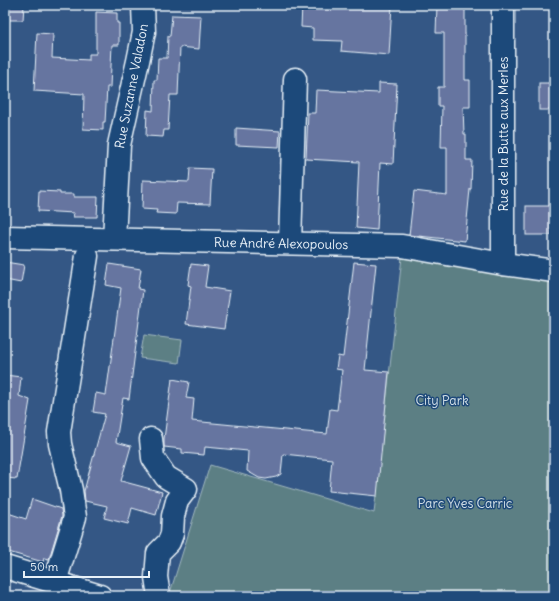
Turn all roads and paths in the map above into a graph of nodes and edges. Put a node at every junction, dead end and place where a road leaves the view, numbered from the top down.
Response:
1 (143, 5) edge
2 (503, 5) edge
3 (295, 79) dead end
4 (5, 237) edge
5 (114, 239) junction
6 (290, 243) junction
7 (87, 256) dead end
8 (503, 264) junction
9 (554, 271) edge
10 (151, 439) dead end
11 (5, 567) edge
12 (55, 582) junction
13 (100, 596) edge
14 (159, 596) edge

1 - 5 street, Rue Suzanne Valadon
2 - 8 street, Rue de la Butte aux Merles
3 - 6 street
4 - 5 street, Rue André Alexopoulos
5 - 6 street, Rue André Alexopoulos
6 - 8 street, Rue André Alexopoulos
7 - 12 street
8 - 9 street, Rue André Alexopoulos
10 - 14 street
11 - 12 street
12 - 13 street

